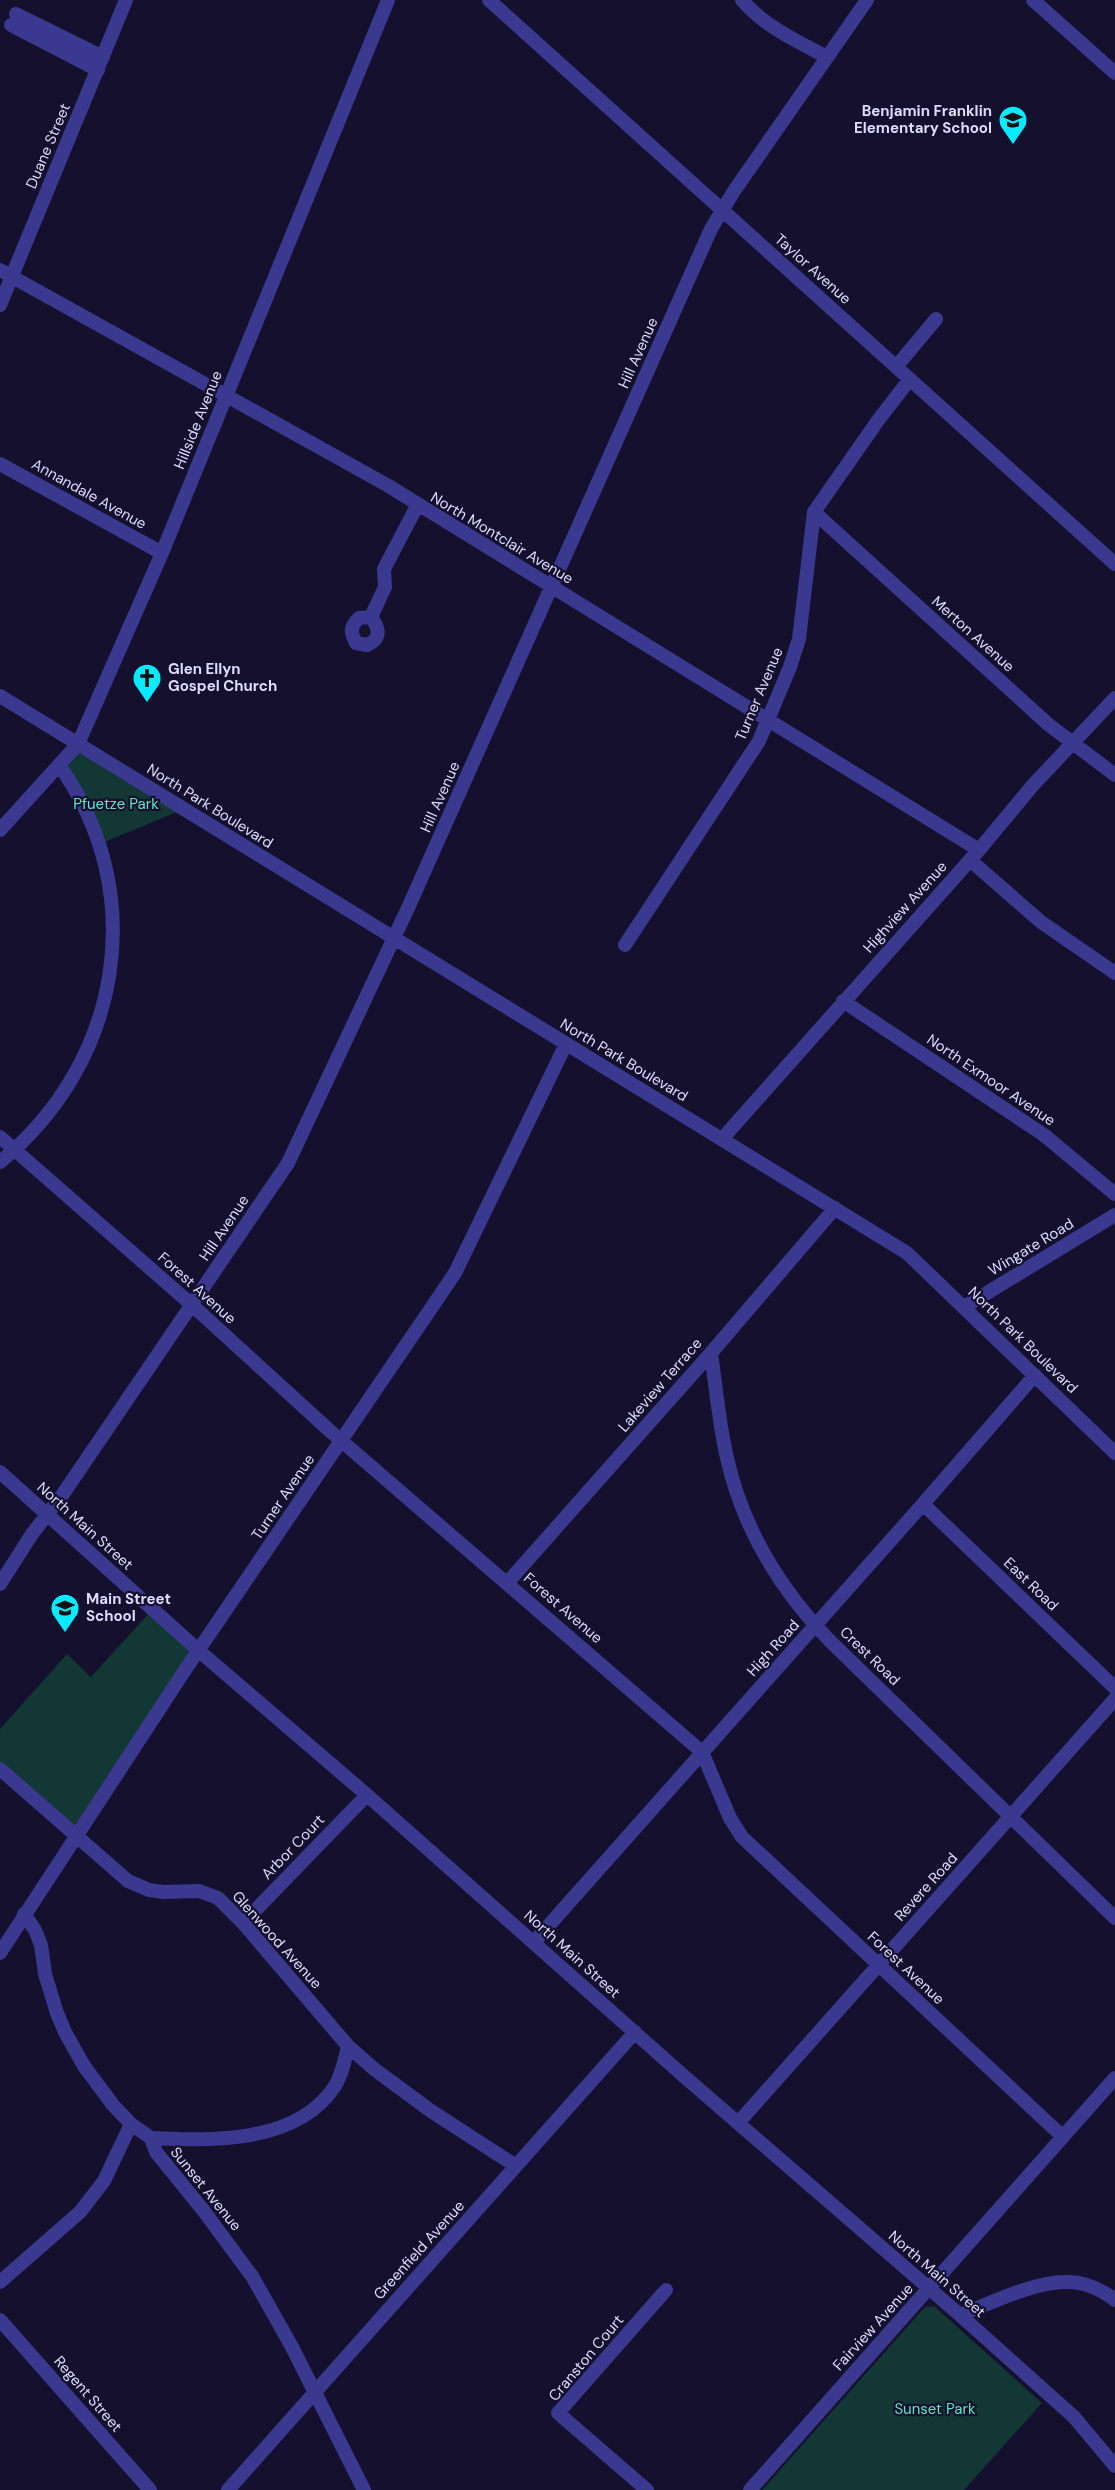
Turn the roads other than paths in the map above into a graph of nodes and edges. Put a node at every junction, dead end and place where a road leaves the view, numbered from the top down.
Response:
1 (126, 0) edge
2 (388, 0) edge
3 (490, 0) edge
4 (742, 0) edge
5 (867, 0) edge
6 (1033, 0) edge
7 (14, 20) dead end
8 (827, 57) junction
9 (100, 63) junction
10 (1115, 73) edge
11 (723, 210) junction
12 (6, 273) edge
13 (0, 305) edge
14 (936, 319) dead end
15 (896, 367) junction
16 (910, 379) junction
17 (226, 395) junction
18 (0, 464) edge
19 (417, 506) junction
20 (814, 512) junction
21 (162, 553) junction
22 (1115, 564) edge
23 (552, 588) junction
24 (371, 617) dead end
25 (0, 696) edge
26 (1115, 698) edge
27 (768, 720) junction
28 (1073, 743) junction
29 (78, 744) junction
30 (59, 765) junction
31 (1115, 775) edge
32 (0, 830) edge
33 (974, 855) junction
34 (393, 937) junction
35 (625, 945) dead end
36 (1115, 973) edge
37 (843, 1000) junction
38 (566, 1044) junction
39 (0, 1137) edge
40 (722, 1139) junction
41 (15, 1150) junction
42 (0, 1162) edge
43 (1115, 1194) edge
44 (834, 1208) junction
45 (1115, 1215) edge
46 (192, 1305) junction
47 (964, 1307) junction
48 (711, 1353) junction
49 (1035, 1375) junction
50 (341, 1440) junction
51 (1115, 1453) edge
52 (0, 1472) edge
53 (923, 1504) junction
54 (48, 1514) junction
55 (508, 1582) junction
56 (0, 1584) edge
57 (815, 1625) junction
58 (198, 1650) junction
59 (1115, 1688) edge
60 (1115, 1699) edge
61 (702, 1752) junction
62 (0, 1769) edge
63 (367, 1795) junction
64 (1010, 1816) junction
65 (75, 1836) junction
66 (24, 1914) junction
67 (1115, 1918) edge
68 (243, 1923) junction
69 (534, 1942) junction
70 (0, 1953) edge
71 (878, 1965) junction
72 (635, 2032) junction
73 (348, 2046) junction
74 (1115, 2078) edge
75 (738, 2123) junction
76 (131, 2124) junction
77 (1063, 2137) junction
78 (151, 2138) junction
79 (516, 2166) junction
80 (0, 2282) edge
81 (929, 2289) junction
82 (666, 2290) dead end
83 (1115, 2300) edge
84 (960, 2314) junction
85 (0, 2320) edge
86 (315, 2393) junction
87 (1115, 2466) edge
88 (150, 2490) edge
89 (228, 2490) edge
90 (364, 2490) edge
91 (647, 2490) edge
92 (750, 2490) edge

1 - 9 street, Duane Street
2 - 17 street, Hillside Avenue
3 - 11 street, Taylor Avenue
4 - 8 street
5 - 8 street, Hill Avenue
6 - 10 street
7 - 9 street
8 - 11 street, Hill Avenue
9 - 12 street, Duane Street
11 - 15 street, Taylor Avenue
11 - 23 street, Hill Avenue
12 - 13 street, Duane Street
12 - 17 street, North Montclair Avenue
14 - 15 street
15 - 16 street, Taylor Avenue
16 - 20 street, Turner Avenue
16 - 22 street, Taylor Avenue
17 - 19 street, North Montclair Avenue
17 - 21 street, Hillside Avenue
18 - 21 street, Annandale Avenue
19 - 23 street, North Montclair Avenue
19 - 24 street
20 - 27 street, Turner Avenue
20 - 28 street, Merton Avenue
21 - 29 street, Hillside Avenue
23 - 27 street, North Montclair Avenue
23 - 34 street, Hill Avenue
25 - 29 street, North Park Boulevard
26 - 28 street, Highview Avenue
27 - 33 street, North Montclair Avenue
27 - 35 street, Turner Avenue
28 - 31 street, Merton Avenue
28 - 33 street, Highview Avenue
29 - 30 street, Hillside Avenue
29 - 34 street, North Park Boulevard
30 - 32 street, Hillside Avenue
30 - 41 street
33 - 36 street, North Montclair Avenue
33 - 37 street, Highview Avenue
34 - 38 street, North Park Boulevard
34 - 46 street, Hill Avenue
37 - 40 street, Highview Avenue
37 - 43 street, North Exmoor Avenue
38 - 40 street, North Park Boulevard
38 - 50 street, Turner Avenue
39 - 41 street, Forest Avenue
40 - 44 street, North Park Boulevard
41 - 42 street
41 - 46 street, Forest Avenue
44 - 47 street, North Park Boulevard
44 - 48 street, Lakeview Terrace
45 - 47 street, Wingate Road
46 - 50 street, Forest Avenue
46 - 54 street, Hill Avenue
47 - 49 street, North Park Boulevard
48 - 55 street, Lakeview Terrace
48 - 57 street, Crest Road
49 - 51 street, North Park Boulevard
49 - 53 street, High Road
50 - 55 street, Forest Avenue
50 - 58 street, Turner Avenue
52 - 54 street, North Main Street
53 - 57 street, High Road
53 - 59 street, East Road
54 - 56 street, Hill Avenue
54 - 58 street, North Main Street
55 - 61 street, Forest Avenue
57 - 61 street, High Road
57 - 64 street, Crest Road
58 - 63 street, North Main Street
58 - 65 street, Turner Avenue
60 - 64 street, Revere Road
61 - 69 street, High Road
61 - 71 street, Forest Avenue
62 - 65 street, Glenwood Avenue
63 - 68 street, Arbor Court
63 - 69 street, North Main Street
64 - 67 street, Crest Road
64 - 71 street, Revere Road
65 - 66 street, Turner Avenue
65 - 68 street, Glenwood Avenue
66 - 70 street, Turner Avenue
66 - 76 street, Sunset Avenue
68 - 73 street, Glenwood Avenue
69 - 72 street, North Main Street
71 - 75 street, Revere Road
71 - 77 street, Forest Avenue
72 - 75 street, North Main Street
72 - 79 street, Greenfield Avenue
73 - 78 street
73 - 79 street, Glenwood Avenue
74 - 77 street, Fairview Avenue
75 - 81 street, North Main Street
76 - 78 street, Sunset Avenue
76 - 80 street
77 - 81 street, Fairview Avenue
78 - 86 street, Sunset Avenue
79 - 86 street, Greenfield Avenue
81 - 84 street, North Main Street
81 - 92 street, Fairview Avenue
82 - 91 street, Cranston Court
83 - 84 street
84 - 87 street, North Main Street
85 - 88 street, Regent Street
86 - 89 street, Greenfield Avenue
86 - 90 street, Sunset Avenue

